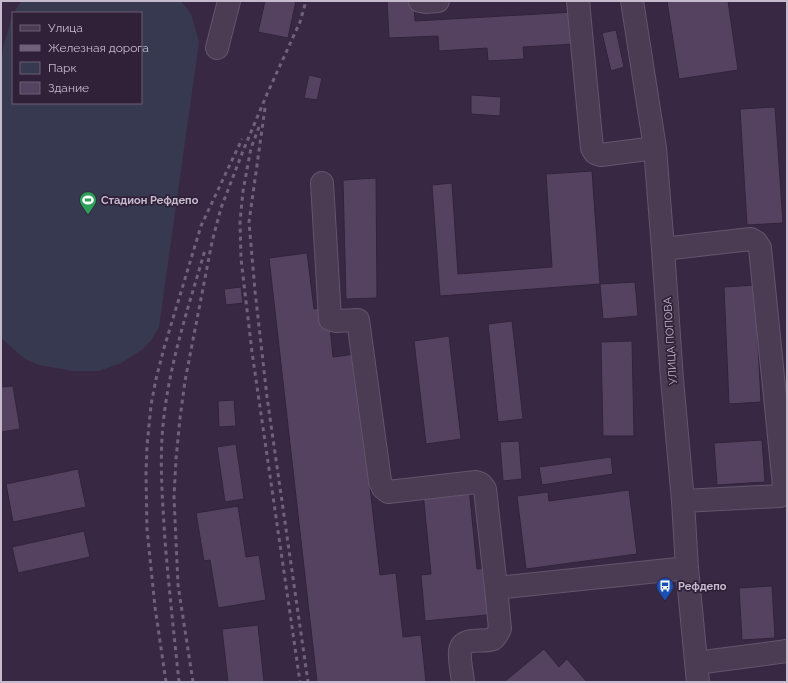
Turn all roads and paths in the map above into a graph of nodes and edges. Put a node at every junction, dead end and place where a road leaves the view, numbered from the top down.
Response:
1 (229, 1) edge
2 (420, 1) edge
3 (438, 1) edge
4 (578, 1) edge
5 (632, 1) edge
6 (217, 48) dead end
7 (655, 148) junction
8 (322, 183) dead end
9 (664, 249) junction
10 (683, 501) junction
11 (687, 568) junction
12 (496, 588) junction
13 (787, 651) edge
14 (697, 672) edge
15 (463, 682) edge

1 - 6 street
2 - 3 street
4 - 7 street
5 - 7 street, УЛИЦА ПОПОВА
7 - 9 street, УЛИЦА ПОПОВА
8 - 12 street
9 - 10 street, УЛИЦА ПОПОВА
9 - 10 street
10 - 11 street, УЛИЦА ПОПОВА
11 - 12 street
11 - 14 street, УЛИЦА ПОПОВА
12 - 15 street
13 - 14 street

